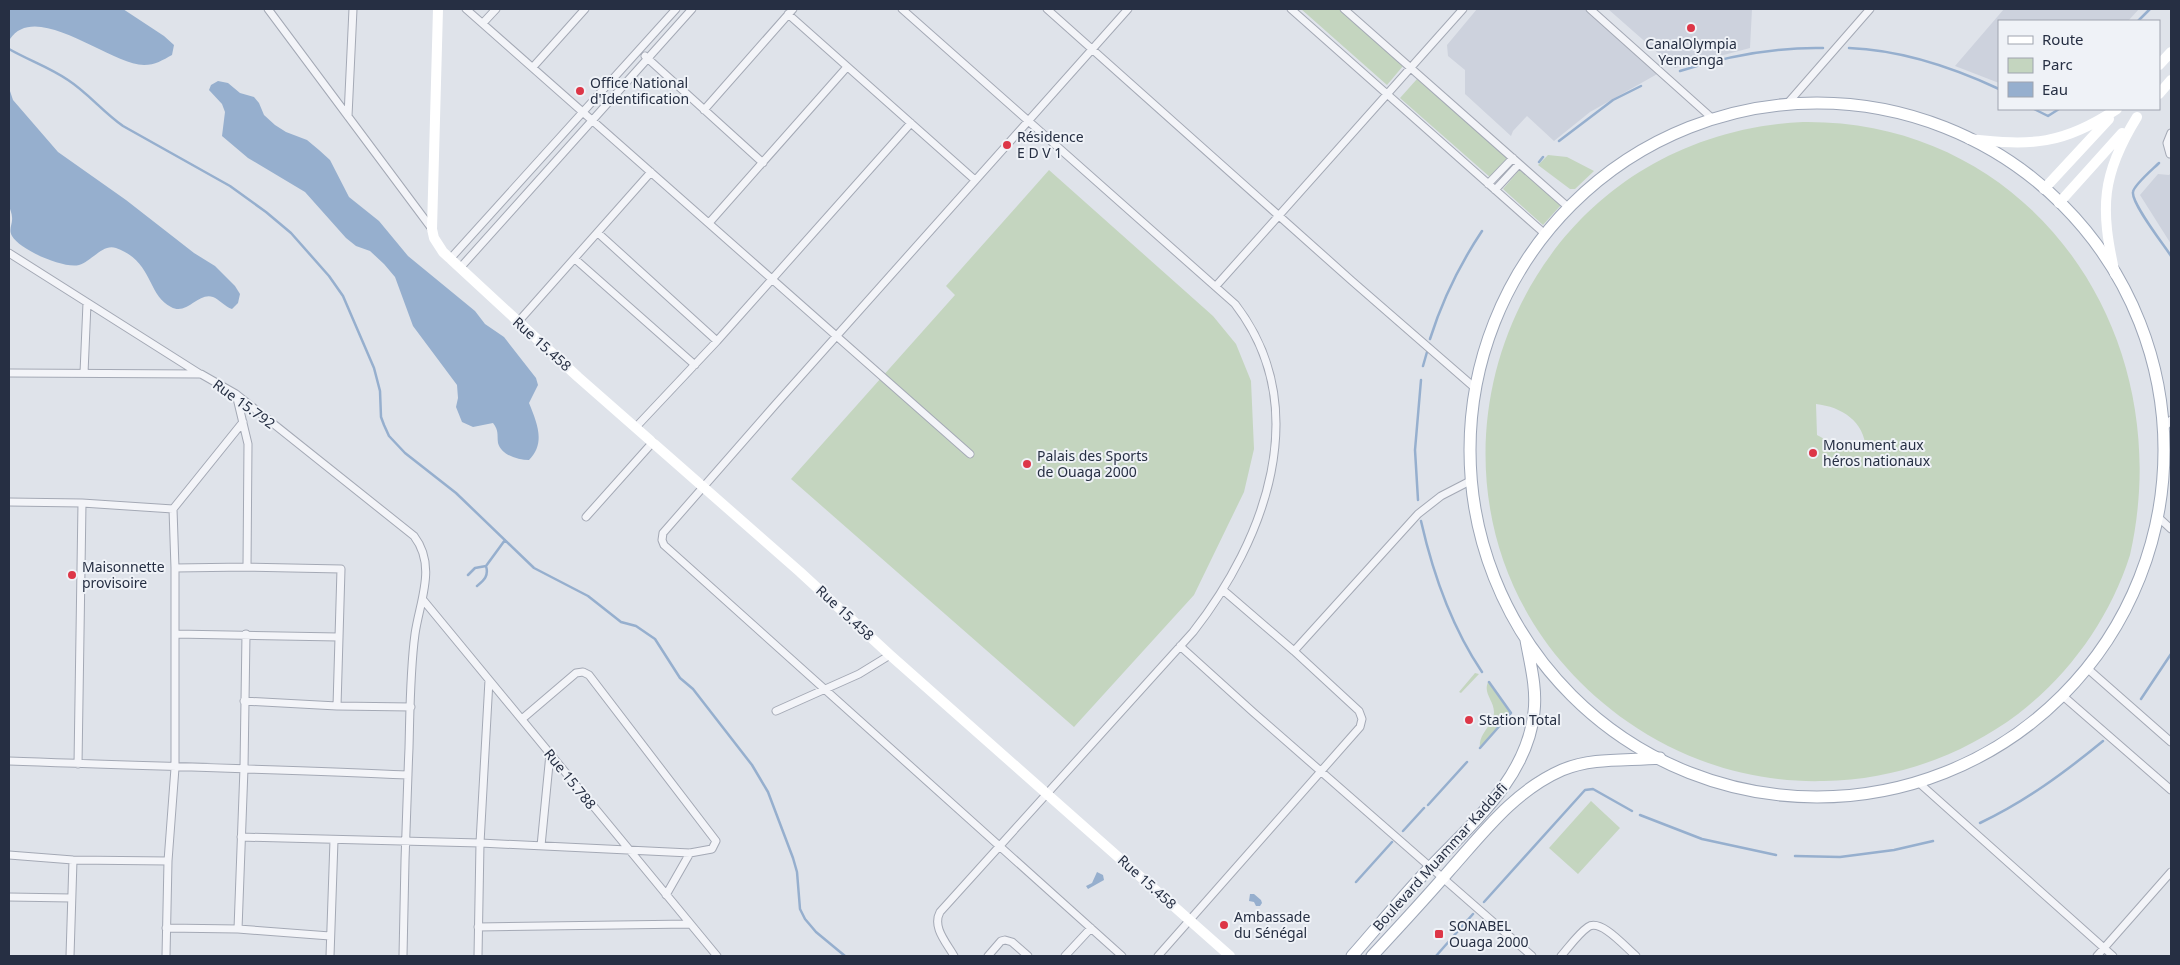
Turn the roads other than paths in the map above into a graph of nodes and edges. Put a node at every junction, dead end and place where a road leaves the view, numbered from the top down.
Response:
1 (268, 9) edge
2 (354, 9) edge
3 (438, 9) edge
4 (466, 9) edge
5 (496, 9) edge
6 (585, 9) edge
7 (674, 9) edge
8 (692, 9) edge
9 (902, 9) edge
10 (1047, 9) edge
11 (1128, 9) edge
12 (1291, 9) edge
13 (1344, 9) edge
14 (1464, 9) edge
15 (1590, 9) edge
16 (1870, 9) edge
17 (790, 12) edge
18 (682, 19) junction
19 (483, 23) junction
20 (1093, 48) junction
21 (639, 51) junction
22 (2171, 52) edge
23 (648, 59) junction
24 (2160, 64) edge
25 (533, 67) junction
26 (847, 67) junction
27 (1411, 68) junction
28 (2171, 80) edge
29 (2160, 93) edge
30 (1387, 94) junction
31 (1786, 104) junction
32 (704, 110) junction
33 (2116, 110) edge
34 (2117, 110) edge
35 (2144, 110) edge
36 (584, 111) junction
37 (348, 117) junction
38 (2137, 117) junction
39 (593, 118) junction
40 (1712, 119) junction
41 (1028, 121) junction
42 (911, 123) junction
43 (2171, 134) edge
44 (1969, 139) junction
45 (2170, 154) edge
46 (1513, 158) junction
47 (763, 163) junction
48 (1519, 164) junction
49 (651, 172) junction
50 (975, 180) junction
51 (1488, 184) junction
52 (2044, 189) junction
53 (1495, 190) junction
54 (2059, 203) junction
55 (1568, 207) junction
56 (1280, 215) junction
57 (709, 223) junction
58 (432, 229) junction
59 (598, 233) junction
60 (1544, 234) junction
61 (9, 254) edge
62 (450, 259) junction
63 (575, 259) junction
64 (460, 268) junction
65 (2115, 274) junction
66 (772, 280) junction
67 (1216, 286) junction
68 (87, 302) junction
69 (518, 322) junction
70 (836, 336) junction
71 (717, 341) junction
72 (694, 365) junction
73 (9, 373) edge
74 (84, 373) junction
75 (201, 374) junction
76 (1475, 388) junction
77 (236, 394) junction
78 (2171, 420) edge
79 (243, 422) junction
80 (636, 427) junction
81 (2163, 429) junction
82 (653, 442) junction
83 (970, 454) dead end
84 (1472, 480) junction
85 (704, 487) junction
86 (9, 502) edge
87 (82, 503) junction
88 (173, 509) junction
89 (586, 517) dead end
90 (2158, 517) junction
91 (2171, 529) edge
92 (247, 567) junction
93 (175, 568) junction
94 (1223, 590) junction
95 (424, 601) junction
96 (175, 634) junction
97 (246, 634) junction
98 (1525, 636) junction
99 (338, 637) junction
100 (1180, 646) junction
101 (1294, 651) junction
102 (890, 655) junction
103 (2088, 668) junction
104 (489, 680) junction
105 (825, 690) junction
106 (2063, 696) junction
107 (244, 701) junction
108 (337, 706) junction
109 (410, 707) junction
110 (776, 711) dead end
111 (522, 719) junction
112 (2171, 742) edge
113 (550, 754) junction
114 (1660, 758) junction
115 (9, 761) edge
116 (78, 764) junction
117 (175, 768) junction
118 (244, 768) junction
119 (1320, 772) junction
120 (408, 775) junction
121 (1918, 782) junction
122 (2171, 790) edge
123 (1048, 794) junction
124 (241, 837) junction
125 (334, 840) junction
126 (404, 842) junction
127 (480, 844) junction
128 (541, 846) junction
129 (1000, 847) junction
130 (628, 849) junction
131 (690, 853) junction
132 (9, 855) edge
133 (73, 860) junction
134 (168, 861) junction
135 (1430, 867) junction
136 (2171, 872) edge
137 (1443, 878) junction
138 (666, 895) junction
139 (9, 897) edge
140 (71, 898) junction
141 (1190, 920) junction
142 (690, 924) junction
143 (478, 927) junction
144 (166, 928) junction
145 (1091, 928) junction
146 (238, 929) junction
147 (330, 936) junction
148 (2104, 948) junction
149 (70, 956) edge
150 (166, 956) edge
151 (330, 956) edge
152 (403, 956) edge
153 (478, 956) edge
154 (717, 956) edge
155 (954, 956) edge
156 (988, 956) edge
157 (1028, 956) edge
158 (1066, 956) edge
159 (1122, 956) edge
160 (1158, 956) edge
161 (1230, 956) edge
162 (1352, 956) edge
163 (1372, 956) edge
164 (1532, 956) edge
165 (1561, 956) edge
166 (1636, 956) edge
167 (2096, 956) edge
168 (2113, 956) edge

1 - 37 street
2 - 37 street
3 - 58 main road
4 - 19 street
5 - 19 street
6 - 25 street
7 - 18 street
7 - 21 street
8 - 18 street
9 - 41 street
10 - 20 street
11 - 20 street
12 - 30 street
13 - 27 street
14 - 27 street
15 - 40 street
16 - 31 street
17 - 26 street
17 - 32 street
18 - 23 street
19 - 25 street
20 - 41 street
20 - 56 street
21 - 23 street
21 - 36 street
22 - 24 main road
23 - 32 street
23 - 39 street
25 - 36 street
26 - 42 street
26 - 47 street
27 - 30 street
27 - 46 street
28 - 29 main road
30 - 51 street
30 - 56 street
31 - 40 main road
31 - 44 main road
32 - 47 street
33 - 44 main road
34 - 52 main road
35 - 38 main road
36 - 39 street
36 - 62 street
37 - 58 street
38 - 54 main road
38 - 65 main road
39 - 49 street
39 - 64 street
40 - 55 main road
41 - 50 street
41 - 67 street
42 - 50 street
42 - 66 street
43 - 45 street
44 - 52 main road
46 - 48 street
46 - 51 street
47 - 57 street
48 - 53 street
48 - 55 street
49 - 57 street
49 - 59 street
50 - 70 street
51 - 53 street
52 - 54 main road
53 - 60 street
54 - 65 main road
55 - 60 main road
56 - 67 street
56 - 76 street
57 - 66 street
58 - 62 main road, Rue 15.458
59 - 63 street
59 - 71 street
60 - 76 main road
61 - 68 street
62 - 64 main road, Rue 15.458
63 - 69 street
63 - 72 street
64 - 69 main road, Rue 15.458
65 - 81 main road
66 - 70 street
66 - 71 street
67 - 94 street
68 - 74 street
68 - 75 street
69 - 80 main road, Rue 15.458
70 - 83 street
70 - 85 street
71 - 72 street
72 - 80 street
73 - 74 street, Rue 15.792
74 - 75 street, Rue 15.792
75 - 77 street, Rue 15.792
76 - 84 main road
77 - 79 street
77 - 95 street, Rue 15.792
78 - 81 street
79 - 88 street
79 - 92 street
80 - 82 main road, Rue 15.458
81 - 90 main road
82 - 85 main road, Rue 15.458
82 - 89 street
84 - 98 main road
84 - 101 street
85 - 102 main road, Rue 15.458
85 - 105 street
86 - 87 street
87 - 88 street
87 - 116 street
88 - 93 street
90 - 91 street
90 - 103 main road
92 - 93 street
92 - 99 street
93 - 96 street
94 - 100 street
94 - 101 street
95 - 104 street, Rue 15.788
95 - 109 street
96 - 97 street
96 - 117 street
97 - 99 street
97 - 107 street
98 - 114 main road
98 - 135 main road, Boulevard Muammar Kaddafi
99 - 108 street
100 - 119 street
100 - 123 street
101 - 119 street
102 - 105 street
102 - 123 main road, Rue 15.458
103 - 106 main road
103 - 112 street
104 - 111 street, Rue 15.788
104 - 127 street
105 - 110 street
105 - 129 street
106 - 121 main road
106 - 122 street
107 - 108 street
107 - 118 street
108 - 109 street
109 - 120 street
111 - 113 street, Rue 15.788
111 - 131 street
113 - 128 street
113 - 130 street, Rue 15.788
114 - 121 main road
114 - 137 main road, Boulevard Muammar Kaddafi
115 - 116 street
116 - 117 street
117 - 118 street
117 - 134 street
118 - 120 street
118 - 124 street
119 - 135 street
119 - 141 street
120 - 126 street
121 - 148 street
123 - 129 street
123 - 141 main road, Rue 15.458
124 - 125 street
124 - 146 street
125 - 126 street
125 - 147 street
126 - 127 street
126 - 152 street
127 - 128 street
127 - 143 street
128 - 130 street
129 - 145 street
129 - 155 street
130 - 131 street
130 - 138 street, Rue 15.788
131 - 138 street
132 - 133 street
133 - 134 street
133 - 140 street
134 - 144 street
135 - 137 street
135 - 162 main road, Boulevard Muammar Kaddafi
136 - 148 street
137 - 163 main road, Boulevard Muammar Kaddafi
137 - 164 street
138 - 142 street, Rue 15.788
139 - 140 street
140 - 149 street
141 - 160 street
141 - 161 main road, Rue 15.458
142 - 143 street
142 - 154 street, Rue 15.788
143 - 153 street
144 - 146 street
144 - 150 street
145 - 158 street
145 - 159 street
146 - 147 street
147 - 151 street
148 - 167 street
148 - 168 street
156 - 157 street
165 - 166 street

